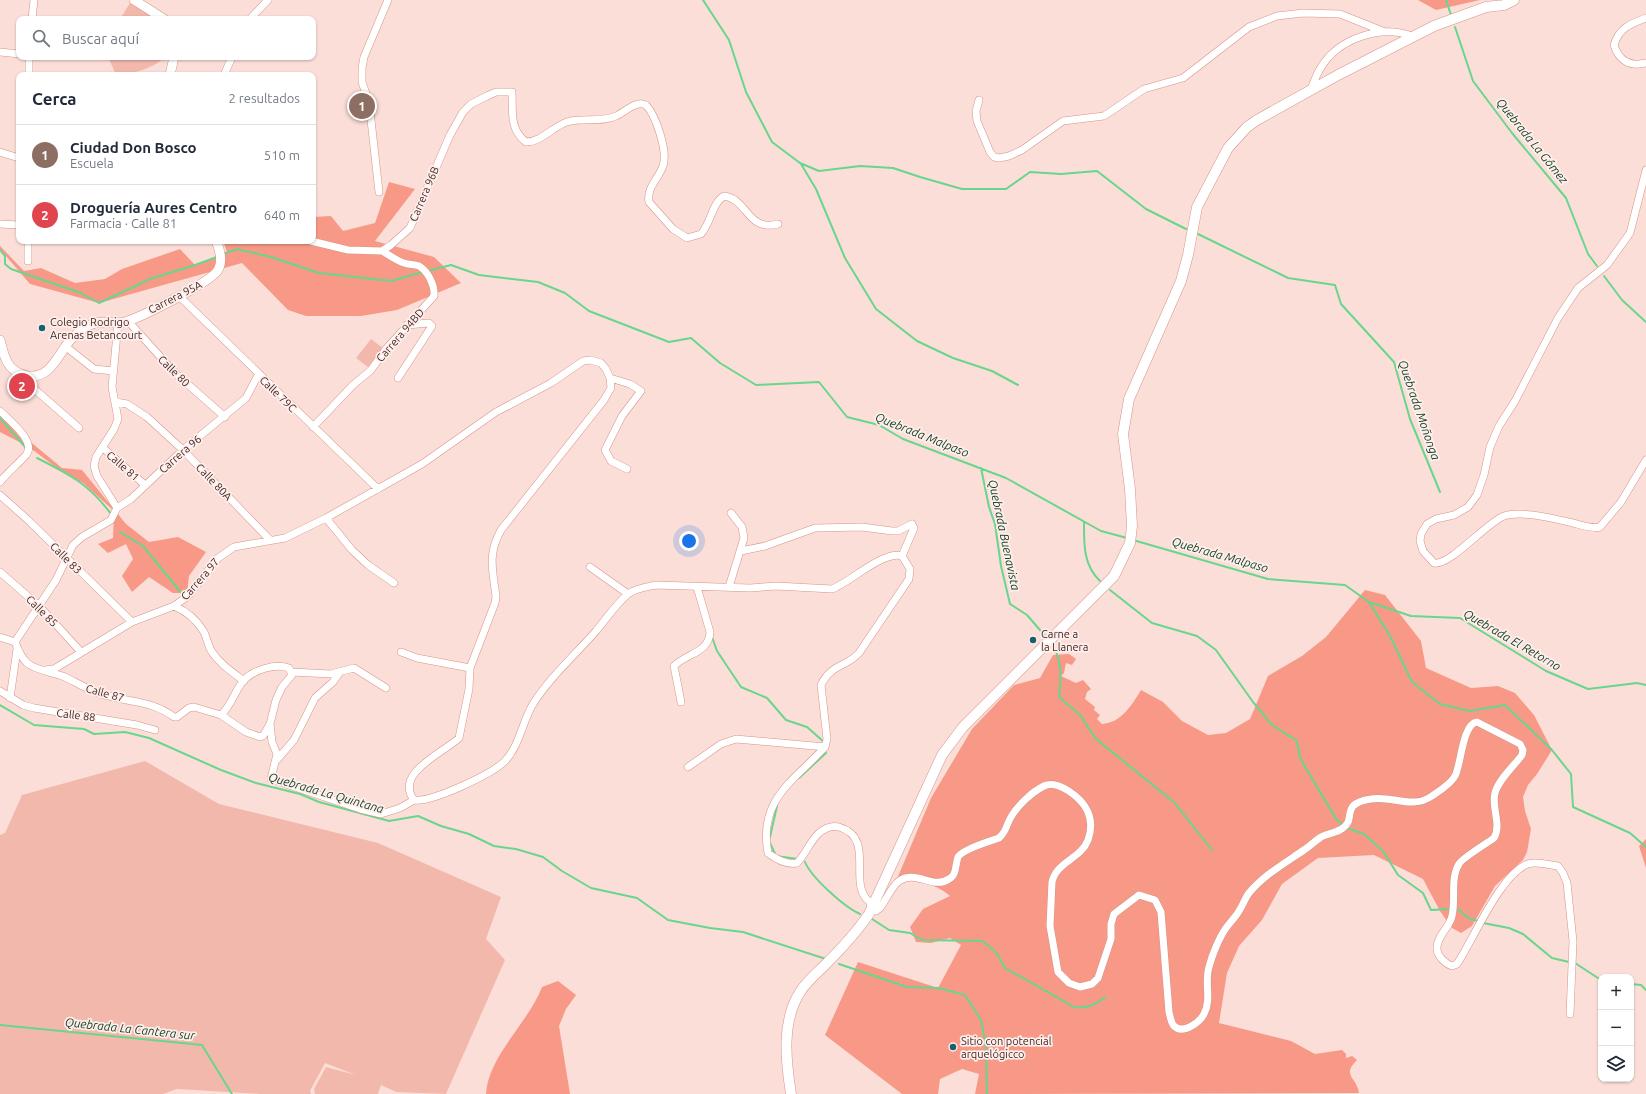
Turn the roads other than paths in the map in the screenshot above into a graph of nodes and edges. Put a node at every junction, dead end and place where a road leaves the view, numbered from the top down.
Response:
1 (34, 0) edge
2 (268, 0) edge
3 (388, 0) edge
4 (1514, 0) edge
5 (137, 1) edge
6 (32, 16) edge
7 (160, 16) edge
8 (253, 16) edge
9 (1646, 18) edge
10 (1385, 32) junction
11 (1412, 36) junction
12 (0, 52) edge
13 (16, 54) edge
14 (29, 60) edge
15 (173, 60) edge
16 (231, 60) edge
17 (1646, 63) edge
18 (29, 72) edge
19 (171, 72) edge
20 (225, 72) edge
21 (1311, 89) junction
22 (979, 100) dead end
23 (0, 152) edge
24 (16, 157) edge
25 (1646, 170) edge
26 (379, 192) dead end
27 (0, 224) edge
28 (778, 224) dead end
29 (16, 225) edge
30 (316, 242) edge
31 (28, 244) edge
32 (217, 244) edge
33 (382, 251) junction
34 (28, 261) dead end
35 (180, 297) junction
36 (128, 321) junction
37 (118, 323) junction
38 (407, 325) junction
39 (0, 345) edge
40 (65, 346) junction
41 (114, 371) junction
42 (258, 375) junction
43 (27, 376) junction
44 (398, 378) dead end
45 (610, 378) junction
46 (116, 402) junction
47 (0, 411) edge
48 (225, 417) junction
49 (313, 427) junction
50 (79, 428) dead end
51 (102, 447) junction
52 (183, 450) junction
53 (1646, 460) edge
54 (627, 469) dead end
55 (0, 482) edge
56 (145, 485) junction
57 (378, 489) junction
58 (0, 495) edge
59 (117, 508) junction
60 (731, 513) dead end
61 (326, 518) junction
62 (270, 540) junction
63 (741, 551) junction
64 (902, 556) junction
65 (67, 558) junction
66 (590, 567) dead end
67 (0, 572) edge
68 (394, 583) dead end
69 (697, 587) junction
70 (729, 587) junction
71 (628, 594) junction
72 (174, 606) junction
73 (40, 607) junction
74 (132, 622) junction
75 (0, 637) edge
76 (16, 645) junction
77 (81, 652) junction
78 (401, 652) dead end
79 (470, 668) junction
80 (45, 670) junction
81 (292, 672) junction
82 (340, 672) junction
83 (244, 681) junction
84 (386, 688) dead end
85 (0, 691) edge
86 (10, 698) junction
87 (681, 702) dead end
88 (221, 715) junction
89 (270, 724) junction
90 (155, 730) dead end
91 (825, 747) junction
92 (275, 762) junction
93 (688, 767) dead end
94 (414, 800) junction
95 (871, 909) junction
96 (1570, 1014) dead end
97 (791, 1094) edge

1 - 6 street
2 - 8 street
3 - 26 street
4 - 11 main road
5 - 7 street
9 - 17 street
10 - 11 street
10 - 21 street
10 - 22 street
11 - 21 main road
12 - 13 street
14 - 18 street
15 - 19 street
16 - 20 street
21 - 95 main road
23 - 24 street
25 - 53 street
27 - 29 street
28 - 33 street, Carrera 96B
30 - 33 street
31 - 34 street
32 - 35 street, Carrera 95A
33 - 38 street, Carrera 94BD
35 - 36 street, Carrera 95A
35 - 42 street, Calle 79C
36 - 37 street, Carrera 95A
36 - 48 street, Calle 80
37 - 40 street, Carrera 95A
37 - 41 street
38 - 44 street
38 - 49 street, Carrera 94BD
39 - 43 street
40 - 41 street
40 - 43 street, Carrera 95A
41 - 46 street
42 - 48 street, Carrera 96
42 - 49 street, Calle 79C
43 - 50 street
45 - 54 street
45 - 57 street, Carrera 97
45 - 79 street
46 - 51 street
46 - 52 street, Calle 80A
47 - 55 street
48 - 52 street, Carrera 96
49 - 57 street, Calle 79C
51 - 56 street, Calle 81
51 - 59 street
52 - 56 street, Carrera 96
52 - 62 street, Calle 80A
56 - 59 street, Carrera 96
57 - 61 street, Carrera 97
58 - 65 street, Calle 83
59 - 65 street, Carrera 96
60 - 63 street
61 - 62 street, Carrera 97
61 - 68 street
62 - 72 street, Carrera 97
63 - 64 street
63 - 70 street
64 - 70 street
64 - 91 street
65 - 73 street, Carrera 96
65 - 74 street, Calle 83
66 - 71 street
67 - 73 street, Calle 85
69 - 70 street
69 - 71 street
69 - 87 street
71 - 94 street
72 - 74 street, Carrera 97
72 - 83 street
73 - 76 street, Carrera 96
73 - 77 street, Calle 85
74 - 77 street, Carrera 97
75 - 76 street
76 - 80 street, Calle 87
76 - 86 street, Carrera 96
77 - 80 street, Carrera 97
78 - 79 street
79 - 94 street
80 - 88 street, Calle 87
81 - 82 street
81 - 83 street
81 - 89 street
82 - 84 street
82 - 92 street
83 - 88 street
85 - 86 street, Calle 88
86 - 90 street, Calle 88
88 - 89 street
89 - 92 street
91 - 93 street
91 - 95 street
92 - 94 street
95 - 96 street
95 - 97 main road

